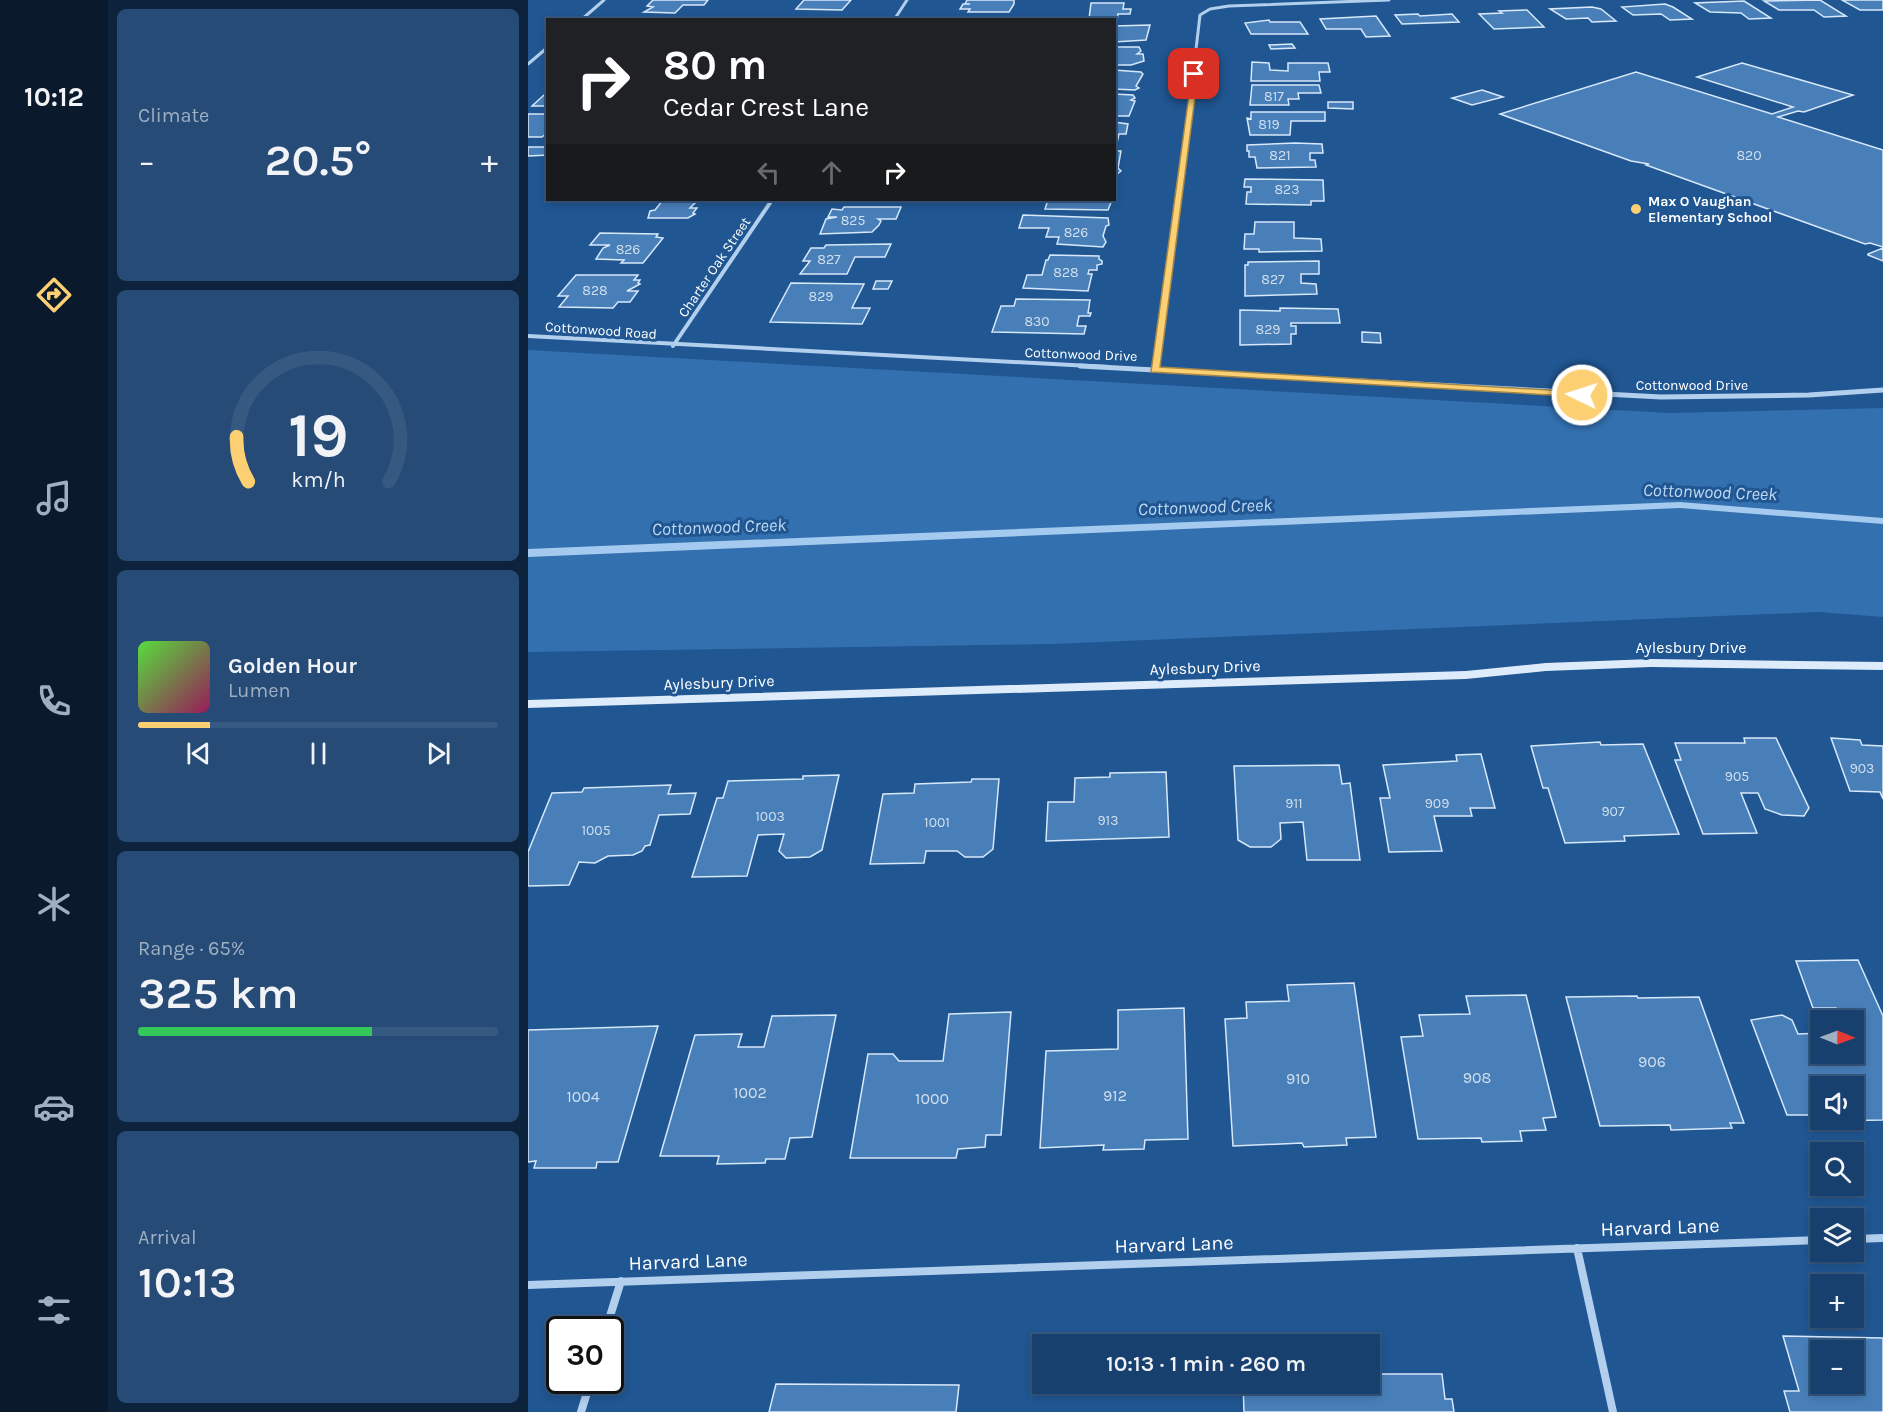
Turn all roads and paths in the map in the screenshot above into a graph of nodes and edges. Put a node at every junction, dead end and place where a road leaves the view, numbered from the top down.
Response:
1 (604, 0) edge
2 (907, 0) edge
3 (1389, 0) edge
4 (583, 18) edge
5 (895, 18) edge
6 (546, 49) edge
7 (528, 64) edge
8 (771, 201) edge
9 (528, 336) edge
10 (673, 345) junction
11 (1155, 369) junction
12 (1883, 390) edge
13 (1883, 666) edge
14 (528, 704) edge
15 (1883, 1238) edge
16 (1864, 1239) edge
17 (1810, 1240) edge
18 (1577, 1248) junction
19 (621, 1281) junction
20 (528, 1285) edge
21 (610, 1316) edge
22 (587, 1394) edge
23 (581, 1412) edge
24 (1613, 1412) edge

1 - 4 street
2 - 5 street
3 - 11 street
6 - 7 street
8 - 10 street, Charter Oak Street
9 - 10 street, Cottonwood Road
10 - 11 street, Cottonwood Drive
11 - 12 street, Cottonwood Drive
13 - 14 street, Aylesbury Drive
15 - 16 street
17 - 18 street, Harvard Lane
18 - 19 street, Harvard Lane
18 - 24 street
19 - 20 street, Harvard Lane
19 - 21 street
22 - 23 street

